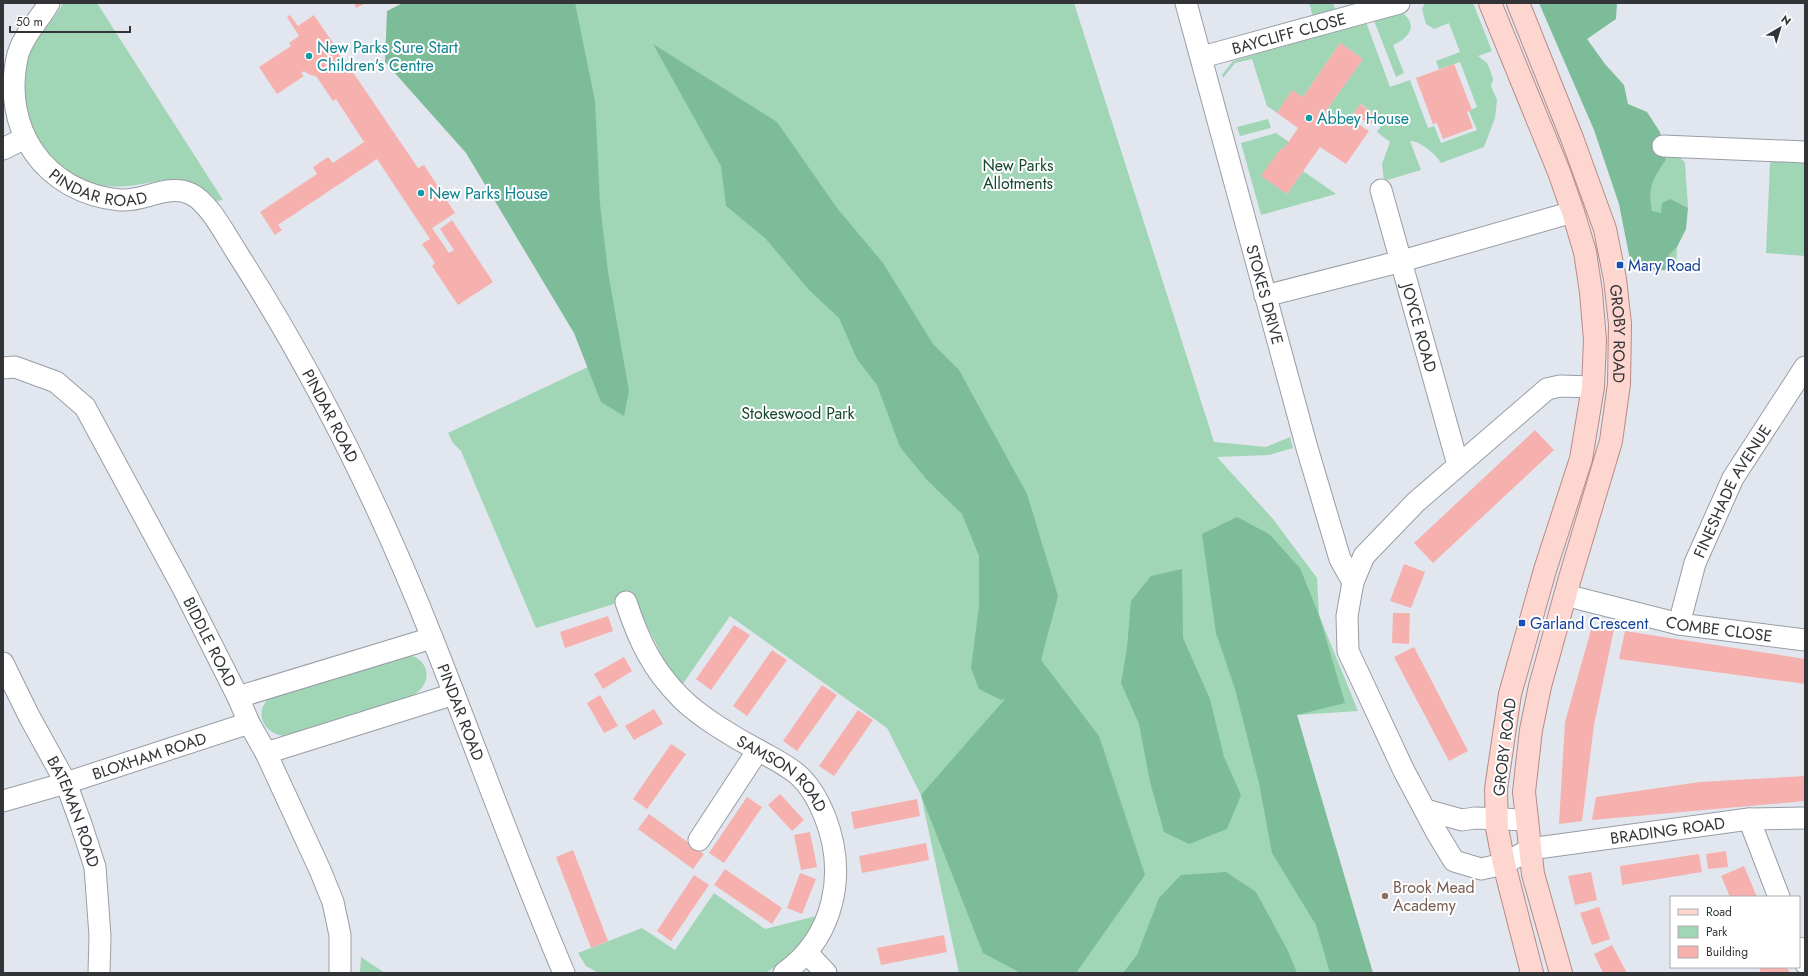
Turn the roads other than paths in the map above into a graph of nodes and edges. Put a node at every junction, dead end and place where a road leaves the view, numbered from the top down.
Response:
1 (49, 3) edge
2 (1186, 3) edge
3 (1399, 3) edge
4 (1490, 3) edge
5 (1518, 3) edge
6 (1202, 57) junction
7 (23, 139) junction
8 (1663, 146) dead end
9 (3, 149) edge
10 (1805, 152) edge
11 (1381, 190) dead end
12 (1573, 212) junction
13 (1402, 261) junction
14 (1265, 296) junction
15 (1805, 367) edge
16 (3, 368) edge
17 (1593, 387) junction
18 (1458, 465) junction
19 (1545, 570) junction
20 (1353, 582) junction
21 (1567, 586) junction
22 (626, 602) dead end
23 (1679, 624) junction
24 (432, 638) junction
25 (1805, 640) edge
26 (3, 663) edge
27 (454, 694) junction
28 (238, 697) junction
29 (249, 723) junction
30 (758, 750) junction
31 (266, 753) junction
32 (66, 783) junction
33 (1496, 789) junction
34 (3, 801) edge
35 (1426, 810) junction
36 (1805, 818) edge
37 (1749, 819) junction
38 (1462, 820) junction
39 (1497, 820) junction
40 (1527, 820) junction
41 (699, 840) dead end
42 (1530, 849) junction
43 (1448, 851) junction
44 (1504, 864) junction
45 (1779, 896) edge
46 (1800, 950) edge
47 (807, 953) junction
48 (1805, 963) edge
49 (99, 973) edge
50 (340, 973) edge
51 (564, 973) edge
52 (784, 973) edge
53 (826, 973) edge
54 (1532, 973) edge
55 (1561, 973) edge

1 - 7 street, PINDAR ROAD
2 - 6 street, STOKES DRIVE
3 - 6 street, BAYCLIFF CLOSE
4 - 12 main road, GROBY ROAD
5 - 21 main road, GROBY ROAD
6 - 14 street, STOKES DRIVE
7 - 9 street
7 - 24 street, PINDAR ROAD
8 - 10 street
11 - 13 street, JOYCE ROAD
12 - 13 street
12 - 17 main road, GROBY ROAD
13 - 14 street
13 - 18 street, JOYCE ROAD
14 - 20 street, STOKES DRIVE
15 - 23 street, FINESHADE AVENUE
16 - 28 street, BIDDLE ROAD
17 - 18 street
17 - 19 main road, GROBY ROAD
18 - 20 street
19 - 21 main road
19 - 33 main road, GROBY ROAD
20 - 35 street
21 - 23 street, COMBE CLOSE
21 - 40 main road, GROBY ROAD
22 - 30 street, SAMSON ROAD
23 - 25 street, COMBE CLOSE
24 - 27 street, PINDAR ROAD
24 - 28 street
26 - 32 street, BATEMAN ROAD
27 - 31 street
27 - 51 street, PINDAR ROAD
28 - 29 street, BIDDLE ROAD
29 - 31 street, BIDDLE ROAD
29 - 32 street, BLOXHAM ROAD
30 - 41 street
30 - 47 street, SAMSON ROAD
31 - 50 street, BIDDLE ROAD
32 - 34 street, BLOXHAM ROAD
32 - 49 street, BATEMAN ROAD
33 - 38 street
33 - 39 main road, GROBY ROAD
35 - 38 street
35 - 43 street
36 - 37 street, BRADING ROAD
37 - 42 street, BRADING ROAD
37 - 45 street
38 - 39 street
38 - 43 street
39 - 40 street
39 - 44 main road, GROBY ROAD
40 - 42 main road, GROBY ROAD
42 - 44 street
42 - 55 main road, GROBY ROAD
43 - 44 street
44 - 54 main road, GROBY ROAD
46 - 48 street
47 - 52 street, SAMSON ROAD
47 - 53 street

